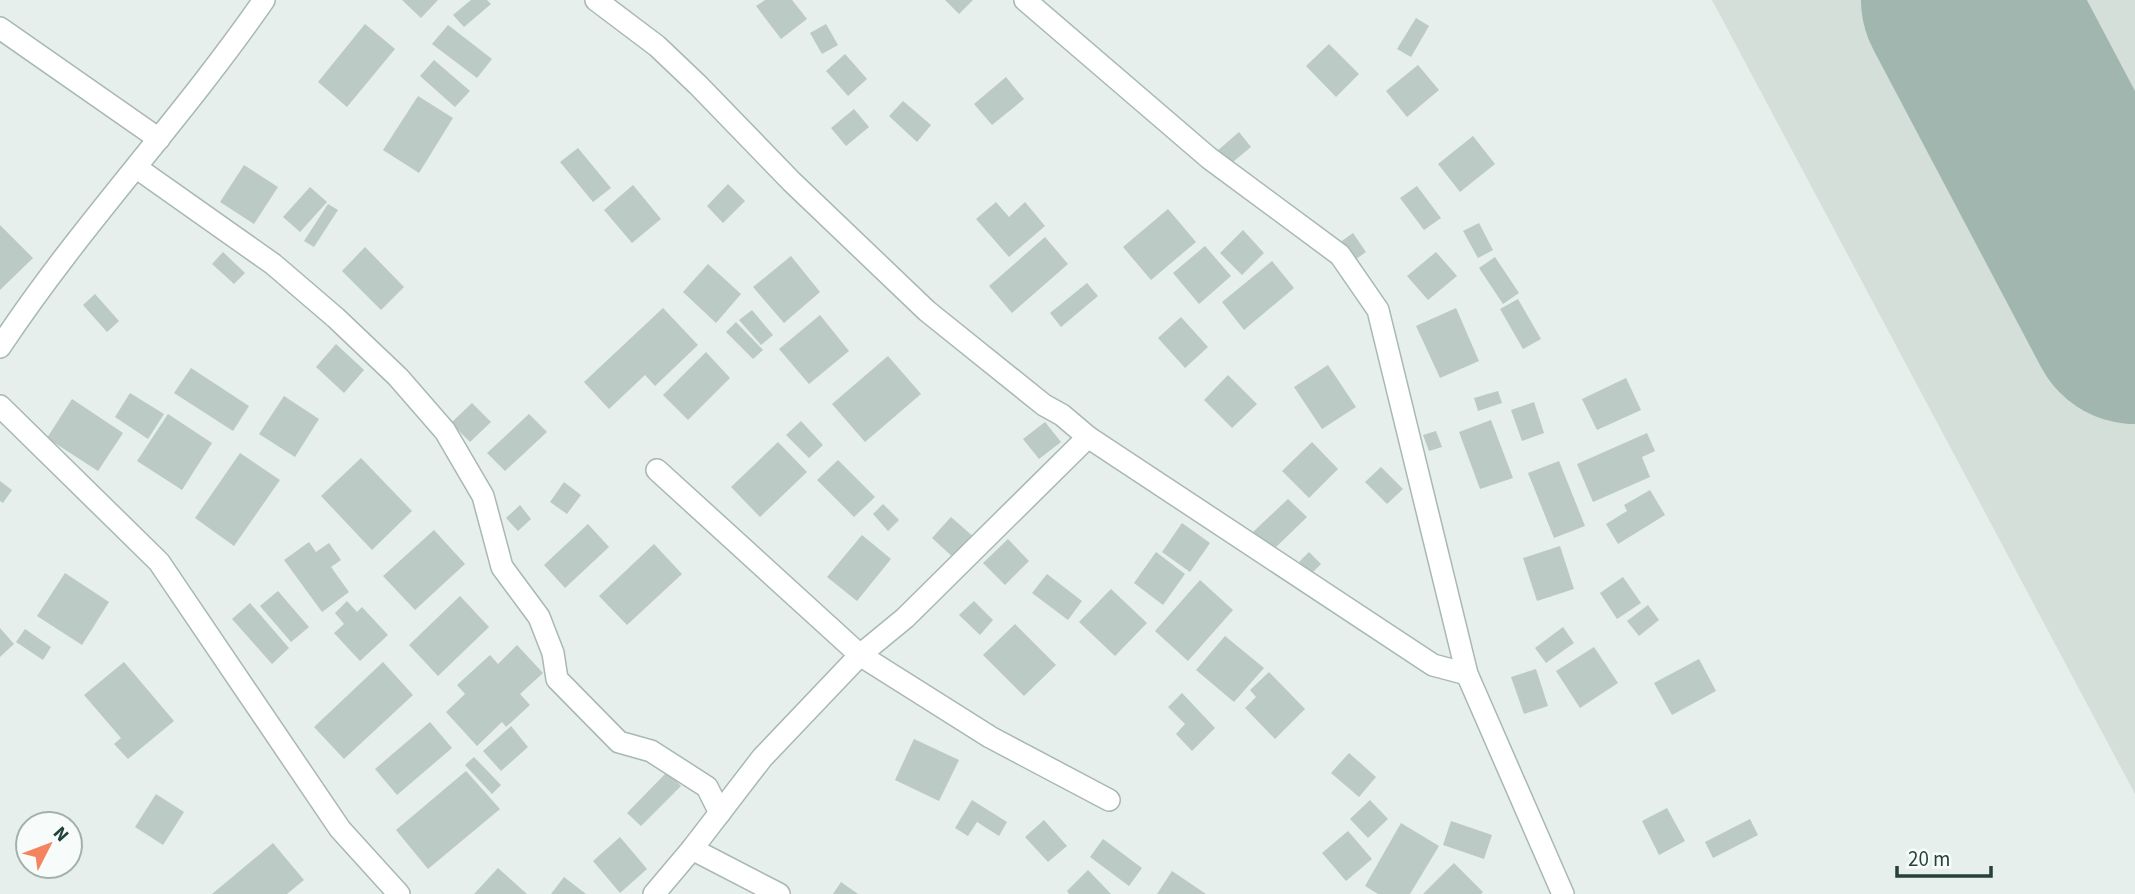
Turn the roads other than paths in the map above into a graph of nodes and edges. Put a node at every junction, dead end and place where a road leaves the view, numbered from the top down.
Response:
1 (264, 0) edge
2 (596, 0) edge
3 (1025, 0) edge
4 (0, 27) edge
5 (159, 139) junction
6 (136, 168) junction
7 (0, 347) edge
8 (0, 406) edge
9 (1088, 437) junction
10 (657, 470) dead end
11 (860, 655) junction
12 (1467, 674) junction
13 (1109, 800) dead end
14 (720, 813) junction
15 (692, 849) junction
16 (399, 894) edge
17 (654, 894) edge
18 (779, 894) edge
19 (1563, 894) edge

1 - 5 street
2 - 9 street
3 - 12 street
4 - 5 street
5 - 6 street
6 - 7 street
6 - 14 street
8 - 16 street
9 - 11 street
9 - 12 street
10 - 11 street
11 - 13 street
11 - 14 street
12 - 19 street
14 - 15 street
15 - 17 street
15 - 18 street

